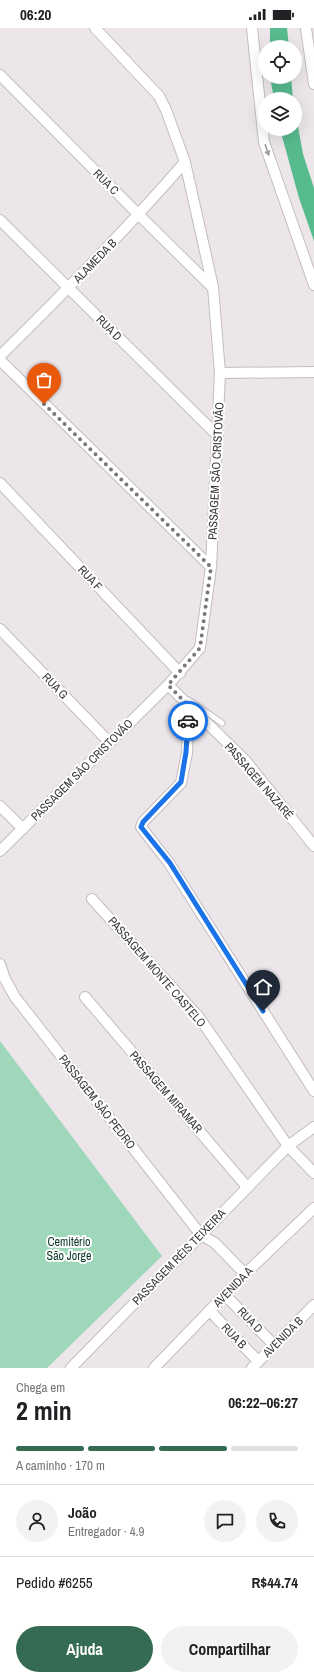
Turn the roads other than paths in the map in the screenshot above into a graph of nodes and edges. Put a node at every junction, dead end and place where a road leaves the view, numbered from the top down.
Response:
1 (95, 28) edge
2 (252, 28) edge
3 (306, 28) edge
4 (0, 75) edge
5 (314, 84) edge
6 (185, 162) junction
7 (139, 215) junction
8 (0, 220) edge
9 (314, 285) edge
10 (212, 287) junction
11 (69, 288) junction
12 (0, 356) edge
13 (0, 360) edge
14 (314, 372) edge
15 (220, 373) junction
16 (218, 436) junction
17 (0, 483) edge
18 (211, 567) junction
19 (0, 629) edge
20 (180, 673) junction
21 (168, 685) junction
22 (189, 706) junction
23 (222, 723) dead end
24 (110, 743) junction
25 (0, 806) edge
26 (23, 829) junction
27 (314, 846) edge
28 (0, 851) edge
29 (92, 899) dead end
30 (0, 964) edge
31 (85, 997) dead end
32 (314, 1091) edge
33 (314, 1127) edge
34 (288, 1146) junction
35 (314, 1173) edge
36 (247, 1186) junction
37 (314, 1208) edge
38 (201, 1235) junction
39 (245, 1274) junction
40 (225, 1295) junction
41 (314, 1305) edge
42 (210, 1311) junction
43 (274, 1346) junction
44 (255, 1365) edge
45 (71, 1368) edge
46 (154, 1368) edge

1 - 6 street, PASSAGEM SÃO CRISTOVÃO
2 -> 9 street
3 - 5 street
4 - 7 street, RUA C
6 - 7 street, ALAMEDA B
6 - 10 street, PASSAGEM SÃO CRISTOVÃO
7 - 10 street, RUA C
7 - 11 street, ALAMEDA B
8 - 11 street, RUA D
10 - 15 street, PASSAGEM SÃO CRISTOVÃO
11 - 12 street, ALAMEDA B
11 - 16 street, RUA D
13 - 18 street
14 - 15 street
15 - 16 street, PASSAGEM SÃO CRISTOVÃO
16 - 18 street, PASSAGEM SÃO CRISTOVÃO
17 - 20 street, RUA F
18 - 20 street, PASSAGEM SÃO CRISTOVÃO
19 - 24 street, RUA G
20 - 21 street, PASSAGEM SÃO CRISTOVÃO
21 - 22 street, PASSAGEM NAZARÉ
21 - 23 lane
21 - 24 street, PASSAGEM SÃO CRISTOVÃO
22 - 27 street, PASSAGEM NAZARÉ
22 - 32 street
24 - 26 street, PASSAGEM SÃO CRISTOVÃO
25 - 26 street
26 - 28 street, PASSAGEM SÃO CRISTOVÃO
29 - 34 street, PASSAGEM MONTE CASTELO
30 - 38 street, PASSAGEM SÃO PEDRO
31 - 36 street, PASSAGEM MIRAMAR
33 - 34 street, PASSAGEM RÉIS TEIXEIRA
34 - 35 street, PASSAGEM MONTE CASTELO
34 - 36 street, PASSAGEM RÉIS TEIXEIRA
36 - 38 street, PASSAGEM RÉIS TEIXEIRA
37 - 39 street, AVENIDA A
38 - 39 street, PASSAGEM SÃO PEDRO
38 - 45 street, PASSAGEM RÉIS TEIXEIRA
39 - 40 street, AVENIDA A
40 - 42 street, AVENIDA A
40 - 43 street, RUA D
41 - 43 street, AVENIDA B
42 - 44 street, RUA B
42 - 46 street, AVENIDA A
43 - 44 street, AVENIDA B

